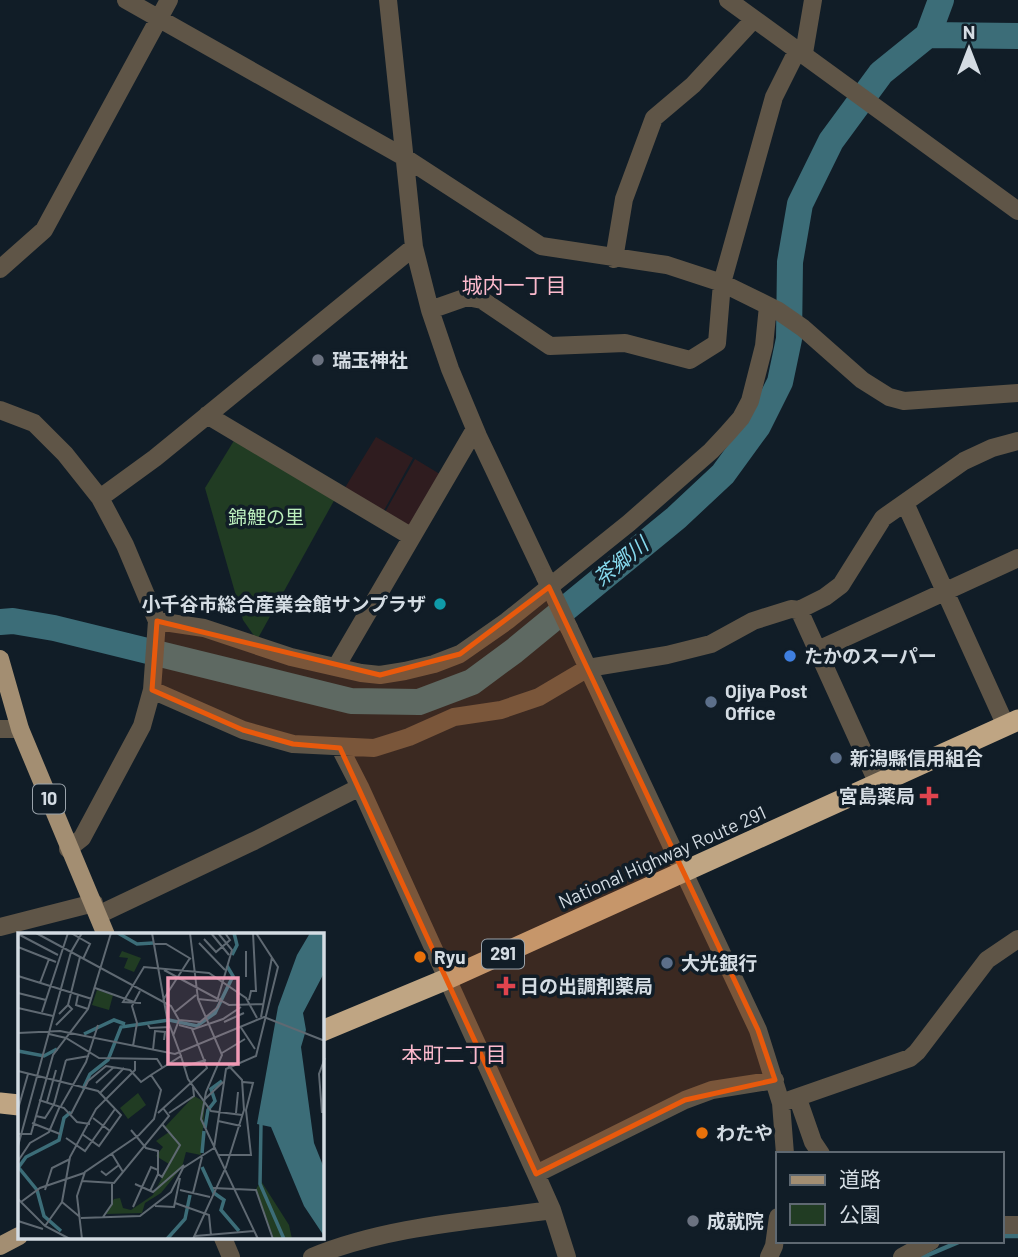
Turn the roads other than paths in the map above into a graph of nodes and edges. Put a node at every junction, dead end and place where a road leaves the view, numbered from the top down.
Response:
1 (126, 0) edge
2 (169, 0) edge
3 (388, 0) edge
4 (728, 0) edge
5 (813, 0) edge
6 (159, 19) junction
7 (754, 19) junction
8 (801, 51) junction
9 (404, 157) junction
10 (1018, 211) edge
11 (414, 247) junction
12 (614, 259) junction
13 (0, 269) edge
14 (722, 283) junction
15 (772, 308) junction
16 (430, 310) junction
17 (1018, 394) edge
18 (0, 410) edge
19 (207, 415) junction
20 (475, 429) junction
21 (1018, 440) edge
22 (100, 498) junction
23 (905, 503) junction
24 (412, 537) junction
25 (1018, 558) edge
26 (945, 593) junction
27 (799, 610) junction
28 (157, 625) junction
29 (818, 650) junction
30 (0, 659) edge
31 (336, 667) junction
32 (588, 668) junction
33 (152, 690) junction
34 (1012, 723) edge
35 (0, 729) edge
36 (20, 729) junction
37 (340, 748) junction
38 (878, 784) junction
39 (360, 788) junction
40 (68, 849) junction
41 (682, 873) junction
42 (96, 909) junction
43 (0, 927) edge
44 (105, 933) edge
45 (1018, 939) edge
46 (447, 979) junction
47 (324, 1030) edge
48 (775, 1080) junction
49 (790, 1101) junction
50 (0, 1103) edge
51 (18, 1105) edge
52 (785, 1152) edge
53 (820, 1152) edge
54 (536, 1174) junction
55 (552, 1210) junction
56 (776, 1226) edge
57 (18, 1237) edge
58 (224, 1240) edge
59 (925, 1243) edge
60 (0, 1246) edge
61 (904, 1250) edge
62 (231, 1257) edge
63 (312, 1257) edge
64 (567, 1257) edge
65 (769, 1257) edge

1 - 6 street
2 - 6 street
3 - 9 street
4 - 7 street
5 - 8 street
6 - 9 street
6 - 13 street
7 - 8 street
7 - 12 street
8 - 10 street
8 - 14 street
9 - 11 street
9 - 12 street
11 - 16 street
11 - 19 street
12 - 14 street
14 - 15 street
14 - 16 street
15 - 17 street
15 - 31 street
16 - 20 street
18 - 22 street
19 - 22 street
19 - 24 street
20 - 24 street
20 - 32 street, bridge
21 - 23 street
22 - 28 street
23 - 26 street
23 - 27 street
24 - 31 street
25 - 26 street
26 - 29 street
26 - 34 street
27 - 29 street
27 - 32 street
28 - 31 street
28 - 33 street
29 - 38 street
30 - 36 main road, 10
32 - 37 street
32 - 41 street
33 - 37 street
33 - 40 street
34 - 38 highway, National Highway Route 291 / 291
35 - 36 street
36 - 40 main road, 10
37 - 39 street
38 - 41 highway, National Highway Route 291 / 291
39 - 42 street
39 - 46 street
40 - 42 main road, 10
41 - 46 highway, National Highway Route 291 / 291
41 - 48 street
42 - 43 street
42 - 44 main road, 10
45 - 49 street
46 - 47 highway, National Highway Route 291 / 291
46 - 54 street
48 - 49 street
48 - 54 street
49 - 52 street
49 - 53 street
50 - 51 highway
54 - 55 street
55 - 63 street
55 - 64 street
56 - 65 street
57 - 60 main road
58 - 62 street
59 - 61 street

